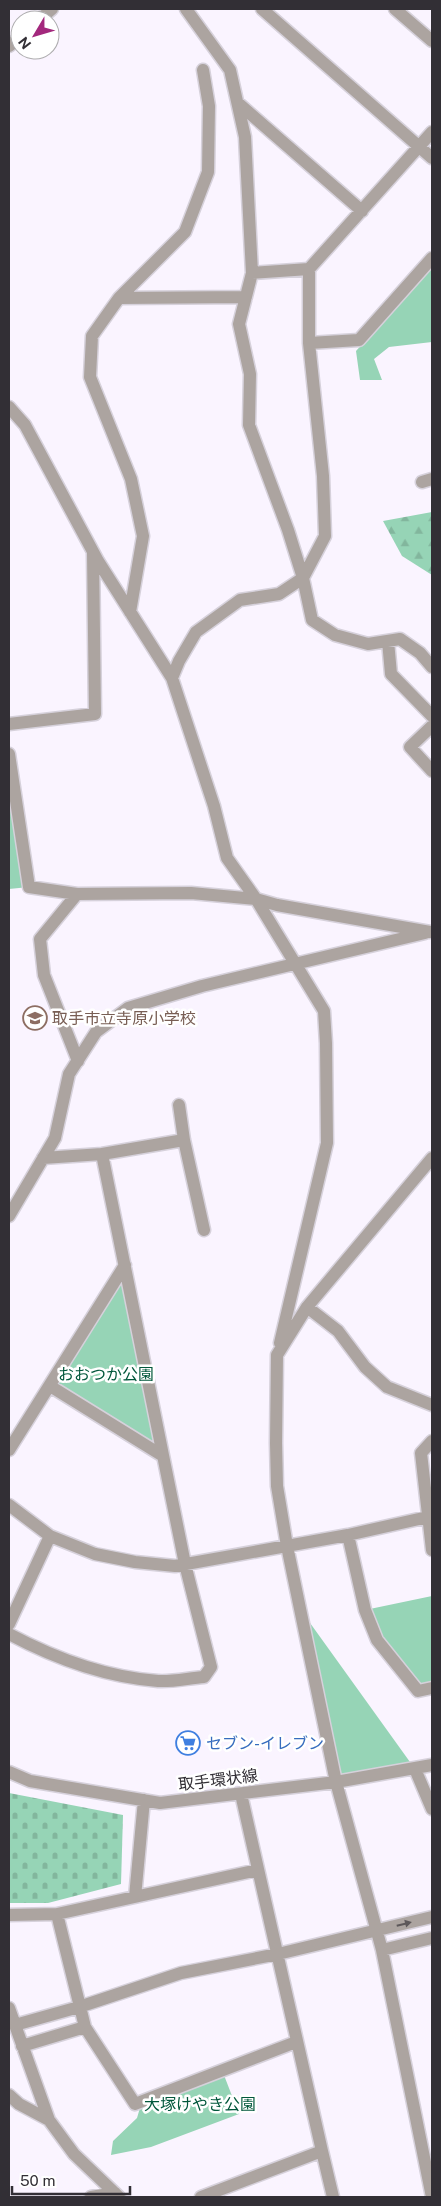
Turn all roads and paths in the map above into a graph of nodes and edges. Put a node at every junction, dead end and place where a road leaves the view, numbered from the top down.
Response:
1 (186, 9) edge
2 (262, 9) edge
3 (395, 9) edge
4 (432, 41) edge
5 (203, 70) dead end
6 (238, 103) junction
7 (432, 132) edge
8 (420, 147) junction
9 (432, 158) edge
10 (362, 210) junction
11 (432, 258) edge
12 (309, 269) junction
13 (252, 273) junction
14 (119, 298) junction
15 (246, 298) junction
16 (309, 343) junction
17 (9, 408) edge
18 (93, 548) junction
19 (303, 578) junction
20 (130, 612) junction
21 (388, 641) junction
22 (432, 667) edge
23 (172, 678) junction
24 (432, 716) edge
25 (9, 724) edge
26 (432, 726) edge
27 (9, 754) edge
28 (432, 772) edge
29 (77, 894) junction
30 (256, 899) junction
31 (431, 932) edge
32 (297, 964) junction
33 (78, 1061) junction
34 (179, 1105) dead end
35 (184, 1140) junction
36 (102, 1154) junction
37 (43, 1158) junction
38 (432, 1158) edge
39 (9, 1216) edge
40 (204, 1230) dead end
41 (125, 1265) junction
42 (307, 1307) junction
43 (277, 1355) junction
44 (50, 1386) junction
45 (432, 1405) edge
46 (432, 1441) edge
47 (9, 1450) edge
48 (163, 1456) junction
49 (9, 1506) edge
50 (430, 1516) edge
51 (348, 1535) junction
52 (50, 1536) junction
53 (287, 1546) junction
54 (432, 1550) edge
55 (185, 1564) junction
56 (9, 1624) edge
57 (9, 1634) edge
58 (432, 1688) edge
59 (432, 1764) edge
60 (415, 1769) junction
61 (9, 1772) edge
62 (336, 1782) junction
63 (241, 1794) junction
64 (144, 1800) junction
65 (432, 1809) edge
66 (258, 1870) junction
67 (135, 1897) junction
68 (57, 1914) junction
69 (9, 1915) edge
70 (432, 1917) edge
71 (377, 1931) junction
72 (432, 1938) edge
73 (382, 1950) junction
74 (278, 1954) junction
75 (79, 2007) junction
76 (9, 2008) edge
77 (14, 2025) junction
78 (85, 2027) junction
79 (296, 2042) junction
80 (22, 2046) junction
81 (9, 2095) edge
82 (50, 2120) junction
83 (322, 2152) junction
84 (117, 2195) edge
85 (207, 2196) edge
86 (91, 2197) edge
87 (333, 2197) edge
88 (432, 2197) edge

1 - 6 street
2 - 8 street
3 - 4 street
5 - 14 street
6 - 10 street
6 - 13 street
7 - 8 street
8 - 9 street
8 - 10 street
10 - 12 street
11 - 16 street
12 - 13 street
12 - 16 street
13 - 15 street
14 - 15 street
14 - 20 street
15 - 19 street
16 - 19 street
17 - 18 street
18 - 20 street
18 - 25 street
19 - 21 street
19 - 23 street
20 - 23 street
21 - 22 street
21 - 24 street
23 - 30 street
26 - 28 street
27 - 29 street
29 - 30 street
29 - 33 street
30 - 31 street
30 - 32 street
31 - 32 street
32 - 33 street
32 - 43 street
33 - 37 street
34 - 35 street
35 - 36 street
35 - 40 street
36 - 37 street
36 - 41 street
37 - 39 street
38 - 42 street
41 - 44 street
41 - 48 street
42 - 43 street
42 - 45 street
43 - 53 street
44 - 47 street
44 - 48 street
46 - 50 street
48 - 55 street
49 - 52 street
50 - 51 street
50 - 54 street
51 - 53 street
51 - 58 street
52 - 55 street
52 - 56 street
53 - 55 street
53 - 62 street
55 - 57 street
59 - 60 street, 取手環状線
60 - 62 street, 取手環状線
60 - 65 street
61 - 64 street, 取手環状線
62 - 63 street, 取手環状線
62 - 71 street
63 - 64 street, 取手環状線
63 - 66 street
64 - 67 street
66 - 67 street
66 - 74 street
67 - 68 street
68 - 69 street
68 - 75 street
71 -> 70 street
71 - 73 street
71 - 74 street
72 - 73 street
73 - 88 street
74 - 75 street
74 - 79 street
75 - 77 street
75 - 78 street
76 - 77 street
77 - 80 street
78 - 79 street
78 - 80 street
79 - 83 street
80 - 82 street
81 - 82 street
82 - 84 street
83 - 85 street
83 - 87 street
84 - 86 street

